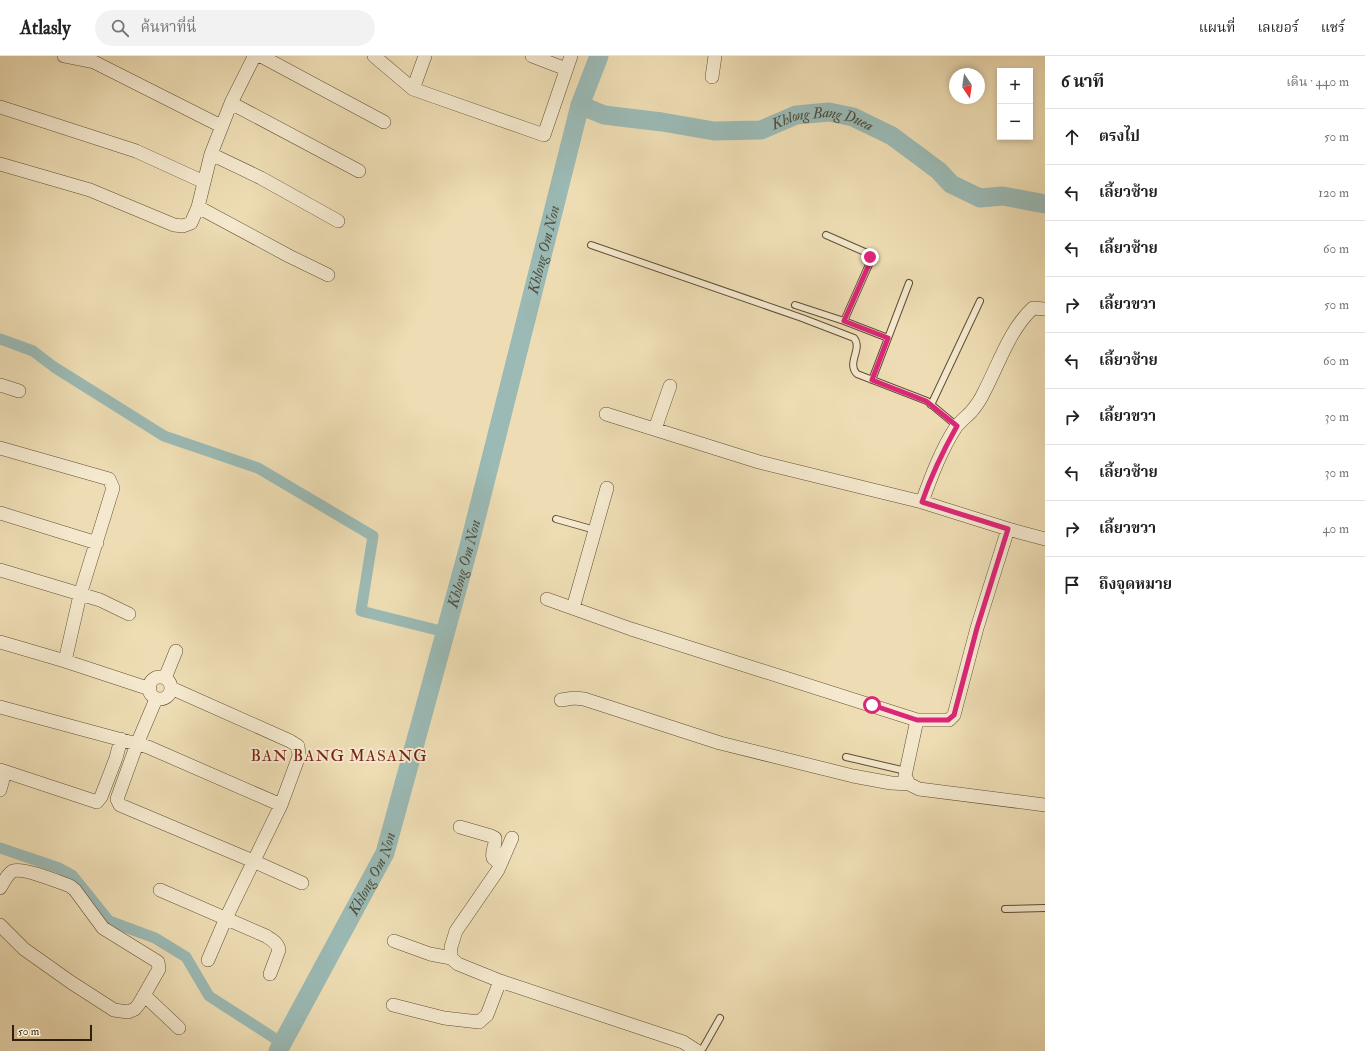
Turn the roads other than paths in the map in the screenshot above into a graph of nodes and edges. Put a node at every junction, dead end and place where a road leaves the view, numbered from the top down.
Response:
1 (64, 56) edge
2 (258, 56) edge
3 (261, 56) edge
4 (374, 56) edge
5 (425, 56) edge
6 (532, 56) edge
7 (571, 56) edge
8 (715, 56) edge
9 (566, 69) junction
10 (712, 77) dead end
11 (413, 89) junction
12 (231, 102) junction
13 (0, 107) edge
14 (384, 122) dead end
15 (221, 126) junction
16 (211, 154) junction
17 (0, 164) edge
18 (359, 171) dead end
19 (204, 182) junction
20 (198, 207) junction
21 (338, 221) dead end
22 (826, 235) dead end
23 (591, 245) dead end
24 (328, 275) dead end
25 (909, 283) dead end
26 (980, 301) dead end
27 (795, 305) dead end
28 (1045, 309) edge
29 (844, 321) junction
30 (888, 338) junction
31 (872, 380) junction
32 (0, 385) edge
33 (670, 386) dead end
34 (20, 391) dead end
35 (931, 405) junction
36 (606, 414) dead end
37 (957, 426) junction
38 (654, 429) junction
39 (0, 448) edge
40 (607, 488) dead end
41 (922, 502) junction
42 (0, 513) edge
43 (556, 519) dead end
44 (1008, 529) junction
45 (595, 530) junction
46 (1045, 538) edge
47 (96, 543) junction
48 (0, 570) edge
49 (80, 595) junction
50 (547, 599) dead end
51 (573, 608) junction
52 (128, 614) dead end
53 (0, 642) edge
54 (176, 651) dead end
55 (65, 661) junction
56 (168, 683) junction
57 (153, 694) junction
58 (562, 700) dead end
59 (0, 707) edge
60 (917, 720) junction
61 (121, 739) junction
62 (137, 744) junction
63 (846, 757) dead end
64 (2, 771) edge
65 (906, 771) junction
66 (909, 784) junction
67 (0, 790) edge
68 (281, 805) junction
69 (1045, 806) edge
70 (460, 827) dead end
71 (512, 838) dead end
72 (253, 861) junction
73 (500, 864) junction
74 (302, 883) dead end
75 (0, 888) edge
76 (160, 890) dead end
77 (1045, 908) edge
78 (1005, 909) dead end
79 (226, 918) junction
80 (0, 925) edge
81 (394, 942) dead end
82 (451, 958) junction
83 (208, 960) dead end
84 (270, 974) dead end
85 (500, 981) junction
86 (144, 996) junction
87 (393, 1005) dead end
88 (720, 1018) dead end
89 (179, 1028) dead end
90 (697, 1051) edge

1 - 15 street
2 - 12 street
3 - 14 street
4 - 11 street
5 - 11 street
6 - 9 street
7 - 9 street
8 - 10 street
9 - 11 street
12 - 15 street
12 - 18 street
13 - 19 street
15 - 16 street
16 - 19 street
16 - 21 street
17 - 20 street
19 - 20 street
20 - 24 street
22 - 29 lane
23 - 31 lane
25 - 30 lane
26 - 35 lane
27 - 29 lane
28 - 37 street
29 - 30 lane
30 - 31 lane
31 - 35 lane
32 - 34 street
33 - 38 street
35 - 37 lane
36 - 38 street
37 - 41 street
38 - 41 street
39 - 47 street
40 - 45 street
41 - 44 street
42 - 47 street
43 - 45 lane
44 - 46 street
44 - 60 street
45 - 51 street
47 - 49 street
48 - 49 street
49 - 52 street
49 - 55 street
50 - 51 street
51 - 60 street
53 - 55 street
54 - 56 street
55 - 57 street
56 - 57 street
56 - 57 street
56 - 68 street
57 - 62 street
58 - 66 street
59 - 61 street
60 - 65 street
61 - 62 street
61 - 64 street
62 - 68 street
62 - 72 street
63 - 65 lane
64 - 67 street
65 - 66 street
66 - 69 street
68 - 72 street
70 - 73 street
71 - 73 street
72 - 74 street
72 - 79 street
73 - 82 street
75 - 86 street
76 - 79 street
77 - 78 lane
79 - 83 street
79 - 84 street
80 - 86 street
81 - 82 street
82 - 85 street
85 - 87 street
85 - 90 street
86 - 89 street
88 - 90 lane

